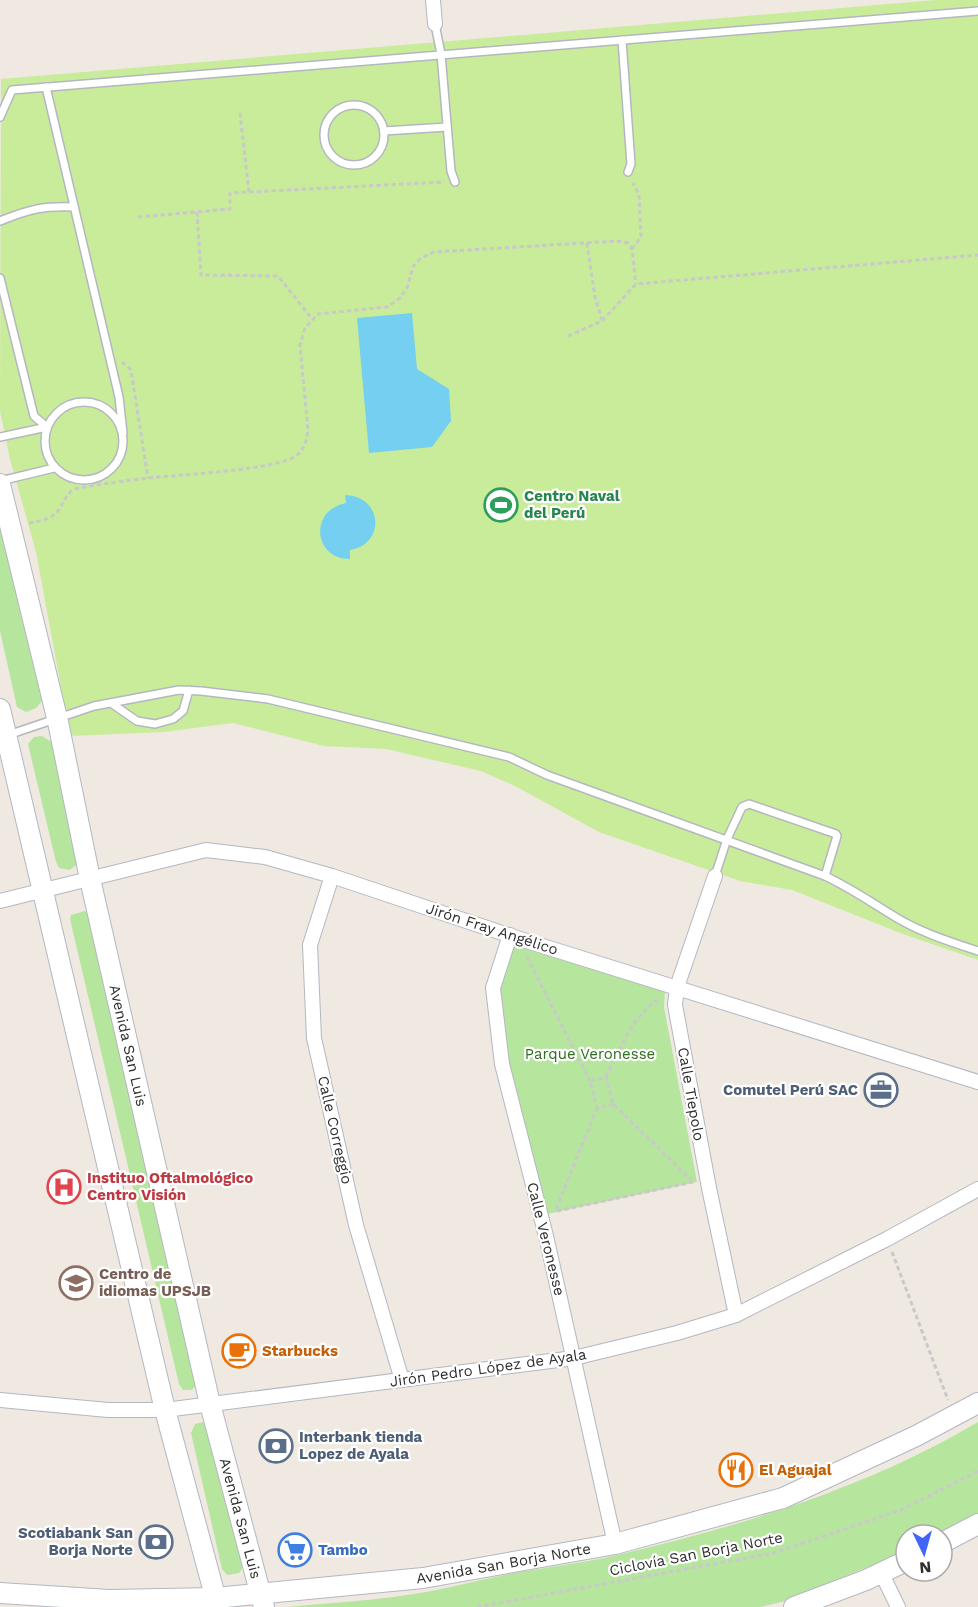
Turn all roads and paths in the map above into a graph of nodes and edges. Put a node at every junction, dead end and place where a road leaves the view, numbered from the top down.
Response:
1 (433, 0) edge
2 (978, 11) edge
3 (435, 24) joint
4 (622, 40) junction
5 (441, 54) junction
6 (46, 87) junction
7 (240, 113) dead end
8 (0, 117) edge
9 (447, 126) junction
10 (384, 131) junction
11 (628, 172) joint
12 (455, 182) joint
13 (249, 192) junction
14 (74, 207) junction
15 (197, 212) junction
16 (138, 217) dead end
17 (0, 221) edge
18 (587, 243) junction
19 (632, 249) junction
20 (978, 255) edge
21 (0, 278) edge
22 (636, 285) junction
23 (312, 319) junction
24 (602, 321) junction
25 (568, 336) dead end
26 (110, 359) junction
27 (47, 427) junction
28 (123, 433) junction
29 (0, 437) edge
30 (54, 468) junction
31 (148, 478) junction
32 (0, 482) edge
33 (91, 483) junction
34 (11, 528) junction
35 (189, 690) junction
36 (111, 703) junction
37 (0, 709) edge
38 (57, 718) junction
39 (3, 737) edge
40 (727, 839) junction
41 (332, 876) junction
42 (715, 876) joint
43 (825, 876) junction
44 (90, 879) junction
45 (42, 891) junction
46 (0, 901) edge
47 (513, 937) junction
48 (978, 951) edge
49 (677, 987) junction
50 (675, 1005) junction
51 (606, 1077) junction
52 (590, 1082) junction
53 (978, 1082) edge
54 (613, 1104) junction
55 (597, 1108) junction
56 (693, 1182) junction
57 (709, 1188) junction
58 (978, 1189) edge
59 (887, 1239) junction
60 (736, 1315) junction
61 (574, 1358) junction
62 (402, 1380) junction
63 (0, 1400) edge
64 (978, 1403) edge
65 (210, 1404) junction
66 (165, 1410) junction
67 (954, 1415) junction
68 (978, 1471) edge
69 (978, 1524) edge
70 (954, 1537) edge
71 (615, 1544) junction
72 (894, 1566) edge
73 (881, 1572) junction
74 (0, 1593) edge
75 (147, 1600) junction
76 (263, 1601) edge
77 (217, 1603) edge
78 (169, 1607) edge
79 (477, 1607) edge
80 (794, 1607) edge
81 (898, 1607) edge

1 - 3 street
2 - 4 lane
3 - 5 lane
4 - 5 lane
4 - 11 lane
5 - 6 lane
5 - 9 lane
6 - 8 lane
6 - 14 lane
7 - 13 path
9 - 10 lane
9 - 12 lane
10 - 10 lane
11 - 19 path
12 - 13 path
13 - 15 path
14 - 17 lane
14 - 26 lane
15 - 16 path
15 - 23 path
18 - 19 path
18 - 23 path
18 - 24 path
19 - 22 path
20 - 22 path
21 - 27 lane
22 - 24 path
23 - 31 path
24 - 25 path
26 - 28 lane
26 - 31 path
27 - 28 lane
27 - 29 lane
27 - 30 lane
28 - 33 lane
30 - 32 lane
30 - 33 lane
31 - 33 path
32 - 34 main road, Avenida San Luis
33 - 34 path
34 - 38 main road, Avenida San Luis
35 - 36 lane
35 - 36 lane
35 - 40 lane
36 - 38 lane
37 - 39 main road
38 - 39 lane
38 - 44 main road, Avenida San Luis
39 - 45 main road
40 - 42 lane
40 - 43 lane
40 - 43 lane
41 - 44 street, Jirón Fray Angélico
41 - 47 street, Jirón Fray Angélico
41 - 62 street, Calle Correggio
42 - 49 street, Calle Tiepolo
43 - 48 lane
44 - 45 street, Jirón Fray Angélico
44 - 65 main road, Avenida San Luis
45 - 46 street, Jirón Fray Angélico
45 - 66 main road
47 - 49 street, Jirón Fray Angélico
47 - 52 path
47 - 61 street, Calle Veronesse
49 - 50 street, Calle Tiepolo
49 - 53 street, Jirón Fray Angélico
50 - 51 path
50 - 57 street, Calle Tiepolo
51 - 52 path
51 - 54 path
52 - 55 path
54 - 55 path
54 - 56 path
55 - 56 path
56 - 57 path
57 - 60 street, Calle Tiepolo
58 - 59 street, Jirón Pedro López de Ayala
59 - 60 street, Jirón Pedro López de Ayala
59 - 67 path
60 - 61 street, Jirón Pedro López de Ayala
61 - 62 street, Jirón Pedro López de Ayala
61 - 71 street, Calle Veronesse
62 - 65 street, Jirón Pedro López de Ayala
63 - 66 street, Jirón Pedro López de Ayala
64 - 67 main road, Avenida San Borja Norte
65 - 66 street, Jirón Pedro López de Ayala
65 - 76 main road, Avenida San Luis
66 - 77 main road
67 - 71 main road, Avenida San Borja Norte
68 - 79 path, Ciclovía San Borja Norte
69 - 70 main road
71 - 76 main road, Avenida San Borja Norte
72 - 73 main road
73 - 80 main road
73 - 81 street
74 - 75 main road, Avenida San Borja Norte
75 - 77 main road, Avenida San Borja Norte
75 - 78 main road
76 - 77 main road, Avenida San Borja Norte

